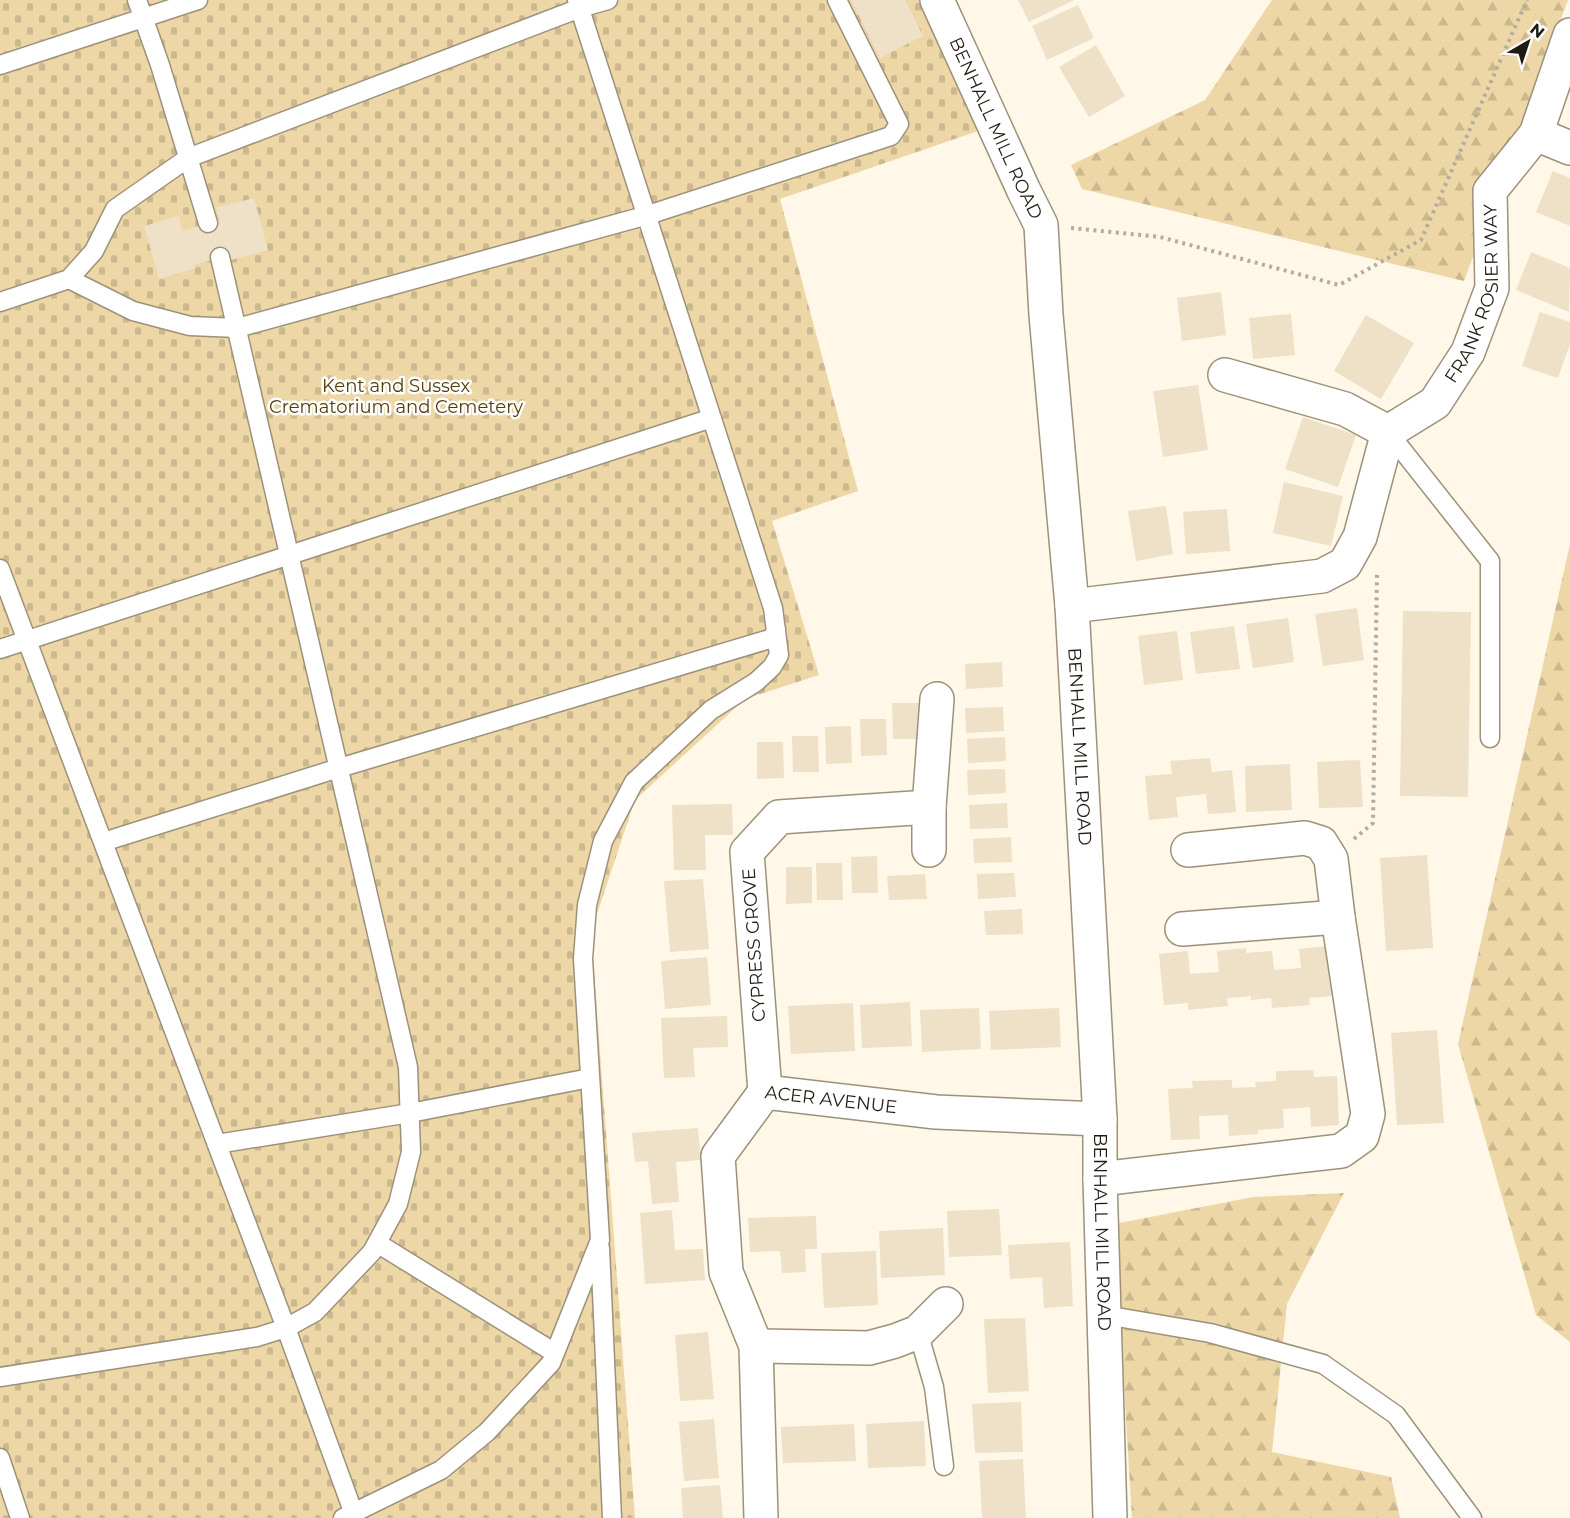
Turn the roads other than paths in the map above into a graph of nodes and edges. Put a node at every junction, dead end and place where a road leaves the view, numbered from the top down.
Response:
1 (136, 0) edge
2 (198, 0) edge
3 (608, 0) edge
4 (837, 0) edge
5 (937, 0) edge
6 (579, 4) edge
7 (143, 18) junction
8 (1570, 35) edge
9 (0, 65) edge
10 (1536, 134) junction
11 (1570, 148) edge
12 (188, 158) junction
13 (648, 215) junction
14 (208, 223) dead end
15 (220, 257) dead end
16 (69, 279) junction
17 (0, 302) edge
18 (237, 328) junction
19 (1225, 375) dead end
20 (712, 418) junction
21 (1388, 432) junction
22 (289, 555) junction
23 (0, 569) edge
24 (1072, 606) junction
25 (776, 629) junction
26 (27, 640) junction
27 (0, 650) edge
28 (937, 699) dead end
29 (1490, 738) dead end
30 (339, 768) junction
31 (929, 807) junction
32 (103, 842) junction
33 (929, 850) dead end
34 (1188, 850) dead end
35 (1338, 917) junction
36 (1182, 929) dead end
37 (590, 1078) junction
38 (765, 1092) junction
39 (410, 1113) junction
40 (1100, 1119) junction
41 (217, 1144) junction
42 (1100, 1179) junction
43 (600, 1240) junction
44 (377, 1243) junction
45 (946, 1304) dead end
46 (1105, 1315) junction
47 (286, 1329) junction
48 (918, 1332) junction
49 (756, 1346) junction
50 (555, 1353) junction
51 (0, 1377) edge
52 (0, 1458) edge
53 (944, 1466) dead end
54 (349, 1516) edge
55 (20, 1518) edge
56 (612, 1518) edge
57 (761, 1518) edge
58 (1110, 1518) edge
59 (1472, 1518) edge

1 - 7 lane
2 - 7 lane
3 - 6 lane
4 - 13 lane
5 - 24 street, BENHALL MILL ROAD
6 - 12 lane
6 - 13 lane
7 - 9 lane
7 - 12 lane
8 - 10 street, FRANK ROSIER WAY
10 - 11 street
10 - 21 street, FRANK ROSIER WAY
12 - 14 lane
12 - 16 lane
13 - 18 lane
13 - 20 lane
15 - 18 lane
16 - 17 lane
16 - 18 lane
18 - 22 lane
19 - 21 street
20 - 22 lane
20 - 25 lane
21 - 24 street
21 - 29 lane
22 - 26 lane
22 - 30 lane
23 - 26 lane
24 - 40 street, BENHALL MILL ROAD
25 - 30 lane
25 - 37 lane
26 - 27 lane
26 - 32 lane
28 - 31 street
30 - 32 lane
30 - 39 lane
31 - 33 street
31 - 38 street, CYPRESS GROVE
32 - 41 lane
34 - 35 street
35 - 36 street
35 - 42 street
37 - 39 lane
37 - 43 lane
38 - 40 street, ACER AVENUE
38 - 49 street, ACER AVENUE
39 - 41 lane
39 - 44 lane
40 - 42 street, BENHALL MILL ROAD
41 - 47 lane
42 - 46 street, BENHALL MILL ROAD
43 - 50 lane
43 - 56 lane
44 - 47 lane
44 - 50 lane
45 - 48 street
46 - 58 street, BENHALL MILL ROAD
46 - 59 lane
47 - 51 lane
47 - 54 lane
48 - 49 street
48 - 53 lane
49 - 57 street, ACER AVENUE
50 - 54 lane
52 - 55 lane

